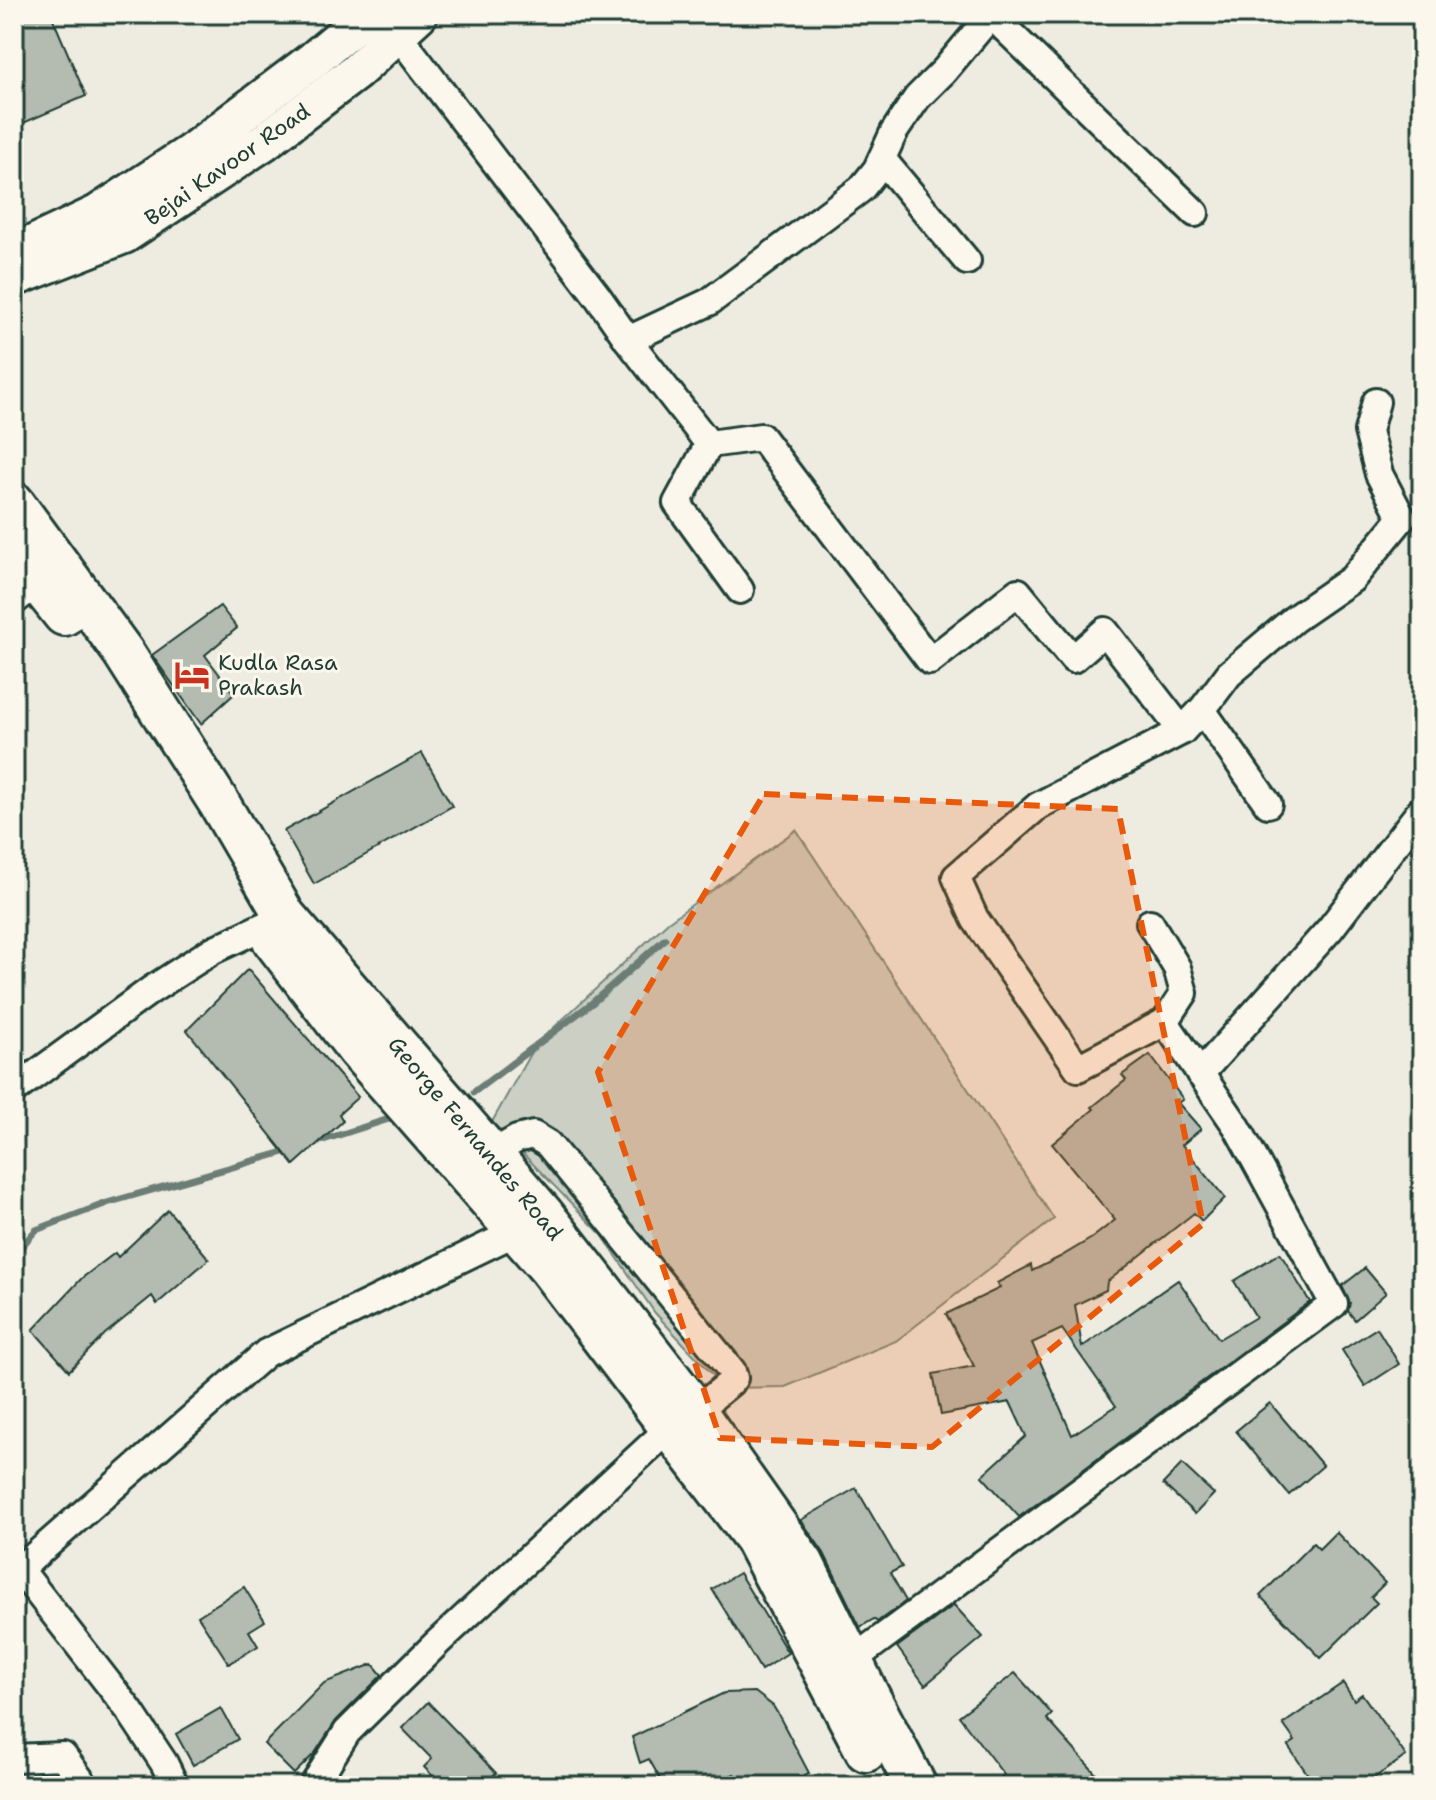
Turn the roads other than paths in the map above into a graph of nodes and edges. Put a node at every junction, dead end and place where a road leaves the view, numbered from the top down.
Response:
1 (368, 14) edge
2 (991, 14) edge
3 (400, 20) edge
4 (882, 159) junction
5 (1195, 213) dead end
6 (14, 253) edge
7 (967, 261) dead end
8 (14, 278) edge
9 (628, 340) junction
10 (1376, 402) dead end
11 (709, 444) junction
12 (14, 503) edge
13 (22, 578) edge
14 (740, 590) dead end
15 (1202, 710) junction
16 (1182, 731) junction
17 (1268, 804) dead end
18 (1422, 809) edge
19 (274, 922) junction
20 (1150, 923) dead end
21 (1165, 1022) junction
22 (1200, 1074) junction
23 (14, 1090) edge
24 (491, 1154) junction
25 (518, 1231) junction
26 (684, 1420) junction
27 (16, 1568) edge
28 (851, 1661) junction
29 (14, 1758) edge
30 (85, 1786) edge
31 (175, 1786) edge
32 (313, 1786) edge
33 (884, 1786) edge
34 (916, 1786) edge

1 - 6 main road, Bejai Kavoor Road
2 - 4 street
2 - 5 street
3 - 8 main road, Bejai Kavoor Road
3 - 9 street
4 - 7 street
4 - 9 street
9 - 11 street
10 - 15 street
11 - 14 street
11 - 16 street
12 - 19 main road, George Fernandes Road
13 - 19 main road, George Fernandes Road
15 - 16 street
15 - 17 street
16 - 21 street
18 - 22 street
19 - 23 street
19 - 24 main road, George Fernandes Road
19 - 25 main road, George Fernandes Road
20 - 21 street
21 - 22 street
22 - 28 street
24 - 26 main road, George Fernandes Road
24 - 26 street
25 - 26 main road, George Fernandes Road
25 - 27 street
26 - 28 main road, George Fernandes Road
26 - 32 street
26 - 33 main road, George Fernandes Road
27 - 31 street
28 - 34 main road, George Fernandes Road
29 - 30 street

